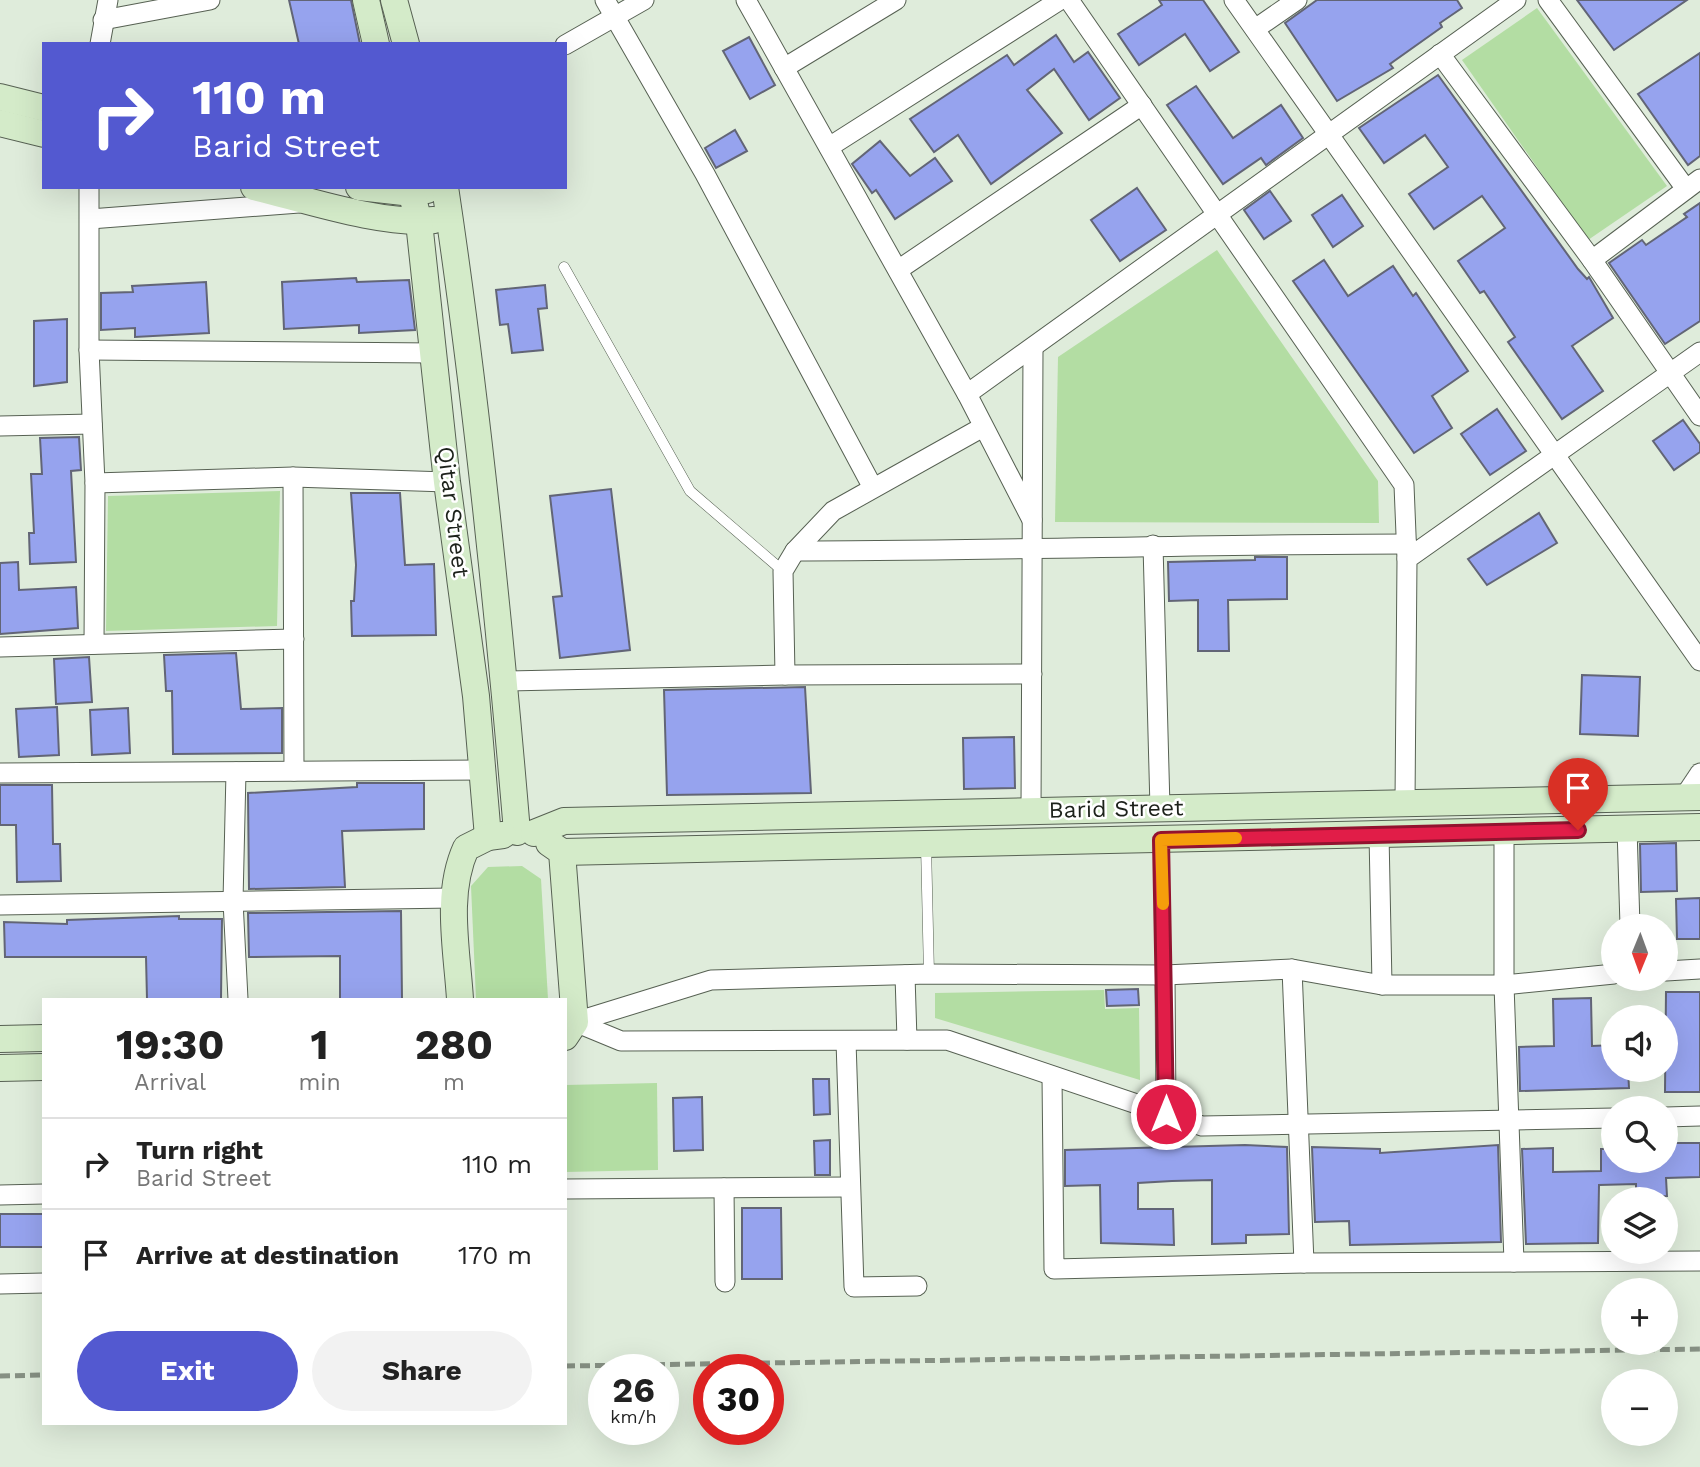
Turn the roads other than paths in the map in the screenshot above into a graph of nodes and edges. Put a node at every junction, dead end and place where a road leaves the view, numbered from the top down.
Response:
1 (108, 0) edge
2 (210, 0) edge
3 (366, 0) edge
4 (394, 0) edge
5 (643, 0) edge
6 (746, 0) edge
7 (896, 0) edge
8 (1060, 0) edge
9 (1069, 0) edge
10 (1234, 0) edge
11 (1297, 0) edge
12 (1516, 0) edge
13 (1548, 0) edge
14 (610, 8) edge
15 (103, 20) junction
16 (1255, 29) junction
17 (100, 42) edge
18 (376, 42) edge
19 (406, 42) edge
20 (567, 43) edge
21 (1440, 54) junction
22 (785, 68) junction
23 (0, 97) edge
24 (1142, 105) junction
25 (42, 108) edge
26 (0, 123) edge
27 (42, 134) edge
28 (1328, 134) junction
29 (829, 147) junction
30 (1693, 184) edge
31 (89, 189) edge
32 (262, 189) edge
33 (428, 189) edge
34 (446, 189) edge
35 (411, 190) edge
36 (315, 202) junction
37 (1219, 212) junction
38 (450, 218) junction
39 (90, 219) junction
40 (419, 222) junction
41 (1592, 260) junction
42 (564, 267) dead end
43 (898, 270) junction
44 (1034, 349) junction
45 (89, 350) junction
46 (1700, 352) edge
47 (435, 353) junction
48 (1670, 373) junction
49 (472, 386) junction
50 (439, 392) junction
51 (967, 394) junction
52 (1700, 416) edge
53 (92, 424) junction
54 (0, 426) edge
55 (984, 427) junction
56 (1555, 455) junction
57 (293, 477) junction
58 (95, 483) junction
59 (872, 486) junction
60 (450, 495) junction
61 (483, 502) junction
62 (1032, 520) junction
63 (1153, 545) junction
64 (795, 551) junction
65 (1031, 551) junction
66 (1407, 551) junction
67 (783, 571) junction
68 (294, 639) junction
69 (94, 644) junction
70 (0, 647) edge
71 (1700, 661) edge
72 (1032, 674) junction
73 (785, 675) junction
74 (505, 681) junction
75 (483, 770) junction
76 (294, 771) junction
77 (236, 772) junction
78 (0, 773) edge
79 (1700, 773) edge
80 (1692, 797) edge
81 (1405, 803) junction
82 (1160, 808) junction
83 (1031, 811) junction
84 (1700, 827) edge
85 (1627, 828) junction
86 (1504, 831) junction
87 (525, 833) junction
88 (1379, 834) junction
89 (488, 837) junction
90 (1161, 840) junction
91 (926, 844) junction
92 (562, 852) junction
93 (453, 898) junction
94 (233, 901) junction
95 (0, 905) edge
96 (1630, 914) edge
97 (1292, 969) junction
98 (1700, 969) edge
99 (1678, 970) edge
100 (929, 974) junction
101 (905, 975) junction
102 (1165, 975) junction
103 (1601, 975) edge
104 (1382, 985) junction
105 (1504, 985) junction
106 (238, 998) edge
107 (460, 998) edge
108 (570, 1030) edge
109 (42, 1038) edge
110 (0, 1039) edge
111 (906, 1040) junction
112 (846, 1041) junction
113 (0, 1068) edge
114 (42, 1068) edge
115 (1052, 1076) junction
116 (1166, 1114) junction
117 (1678, 1116) edge
118 (1700, 1116) edge
119 (1601, 1118) edge
120 (1511, 1120) junction
121 (1300, 1124) junction
122 (850, 1187) junction
123 (724, 1188) junction
124 (567, 1189) edge
125 (42, 1194) edge
126 (0, 1195) edge
127 (1700, 1261) edge
128 (1514, 1262) junction
129 (1304, 1263) junction
130 (725, 1282) dead end
131 (42, 1283) edge
132 (0, 1284) edge
133 (917, 1286) dead end

1 - 15 street
2 - 15 street
3 - 18 main road
4 - 19 main road
5 - 14 street
6 - 22 street
7 - 22 street
8 - 29 street
9 - 24 street
10 - 16 street
11 - 16 street
12 - 21 street
13 - 30 street
14 - 20 street
14 - 59 street
15 - 17 street
16 - 28 street
21 - 28 street
21 - 41 street
22 - 29 street
23 - 25 main road
24 - 37 street
24 - 43 street
26 - 27 main road
28 - 37 street
28 - 56 street
29 - 43 street
30 - 41 street
31 - 39 street
32 - 36 main road
33 - 35 main road
34 - 38 main road, Qitar Street
35 - 40 main road, Qitar Street
36 - 39 street
36 - 40 main road
37 - 44 street
37 - 66 street
38 - 40 main road
38 - 49 main road, Qitar Street
39 - 45 street
40 - 47 main road, Qitar Street
41 - 48 street
42 - 67 lane
43 - 51 street
44 - 51 street
44 - 62 street
45 - 47 street
45 - 53 street
46 - 48 street
47 - 50 main road, Qitar Street
48 - 52 street
48 - 56 street
49 - 50 main road
49 - 61 main road, Qitar Street
50 - 60 main road, Qitar Street
51 - 55 street
53 - 54 street
53 - 58 street
55 - 59 street
55 - 62 street
56 - 66 street
56 - 71 street
57 - 58 street
57 - 60 street
57 - 68 street
58 - 69 street
59 - 64 street
60 - 61 main road
60 - 75 main road, Qitar Street
61 - 74 main road, Qitar Street
62 - 65 street
63 - 65 street
63 - 66 street
63 - 82 street
64 - 65 street
64 - 67 street
65 - 72 street
66 - 81 street
67 - 73 street
68 - 69 street
68 - 76 street
69 - 70 street
72 - 73 street
72 - 83 street
73 - 74 street
74 - 87 main road, Qitar Street
75 - 76 street
75 - 89 main road, Qitar Street
76 - 77 street
77 - 78 street
77 - 94 street
79 - 80 street
80 - 81 main road, Barid Street
81 - 82 main road, Barid Street
82 - 83 main road, Barid Street
83 - 87 main road, Barid Street
84 - 85 main road, Barid Street
85 - 86 main road, Barid Street
85 - 96 street
86 - 88 main road, Barid Street
86 - 105 street
87 - 89 main road, Barid Street
87 - 92 main road
88 - 90 main road, Barid Street
88 - 104 street
89 - 93 main road
90 - 91 main road, Barid Street
90 - 102 lane
91 - 92 main road, Barid Street
91 - 100 lane
92 - 108 main road
93 - 94 street
93 - 107 main road
94 - 95 street
94 - 106 street
97 - 102 street
97 - 104 street
97 - 121 street
98 - 99 street
100 - 101 street
100 - 102 street
101 - 108 street
101 - 111 street
102 - 116 street
103 - 105 street
104 - 105 street
105 - 120 street
108 - 112 street
109 - 110 main road
111 - 112 street
111 - 115 street
112 - 122 street
113 - 114 main road
115 - 116 street
115 - 129 street
116 - 121 street
117 - 118 street
119 - 120 street
120 - 121 street
120 - 128 street
121 - 129 street
122 - 123 street
122 - 133 street
123 - 124 street
123 - 130 street
125 - 126 street
127 - 128 street
128 - 129 street
131 - 132 street

